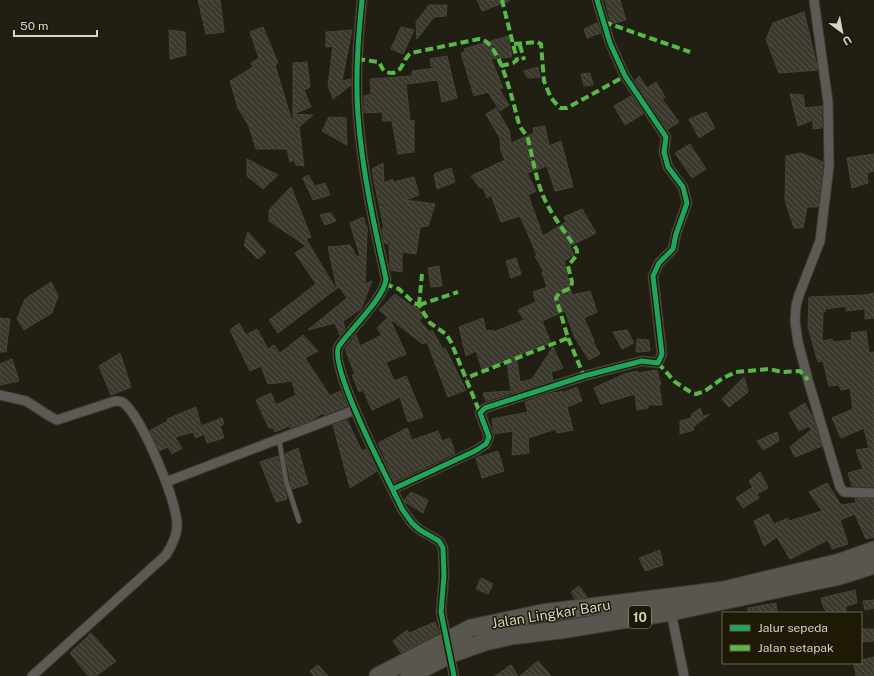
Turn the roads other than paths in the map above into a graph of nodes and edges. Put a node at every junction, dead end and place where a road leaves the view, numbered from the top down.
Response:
1 (362, 0) edge
2 (597, 0) edge
3 (814, 0) edge
4 (0, 395) edge
5 (354, 410) junction
6 (279, 439) junction
7 (166, 482) junction
8 (393, 489) junction
9 (874, 493) edge
10 (299, 521) dead end
11 (874, 550) edge
12 (874, 565) edge
13 (671, 612) junction
14 (449, 647) junction
15 (32, 676) edge
16 (378, 676) edge
17 (409, 676) edge
18 (454, 676) edge
19 (684, 676) edge

1 - 5 street
2 - 8 street
3 - 9 street
4 - 7 street
5 - 6 street
5 - 8 street
6 - 7 street
6 - 10 lane
7 - 15 street
8 - 14 street
11 - 14 highway, Jalan Lingkar Baru / 10
12 - 13 highway, Jalan Lingkar Baru / 10
13 - 14 highway, Jalan Lingkar Baru / 10
13 - 19 street
14 - 16 highway, Jalan Lingkar Baru / 10
14 - 17 highway, Jalan Lingkar Baru / 10
14 - 18 street

